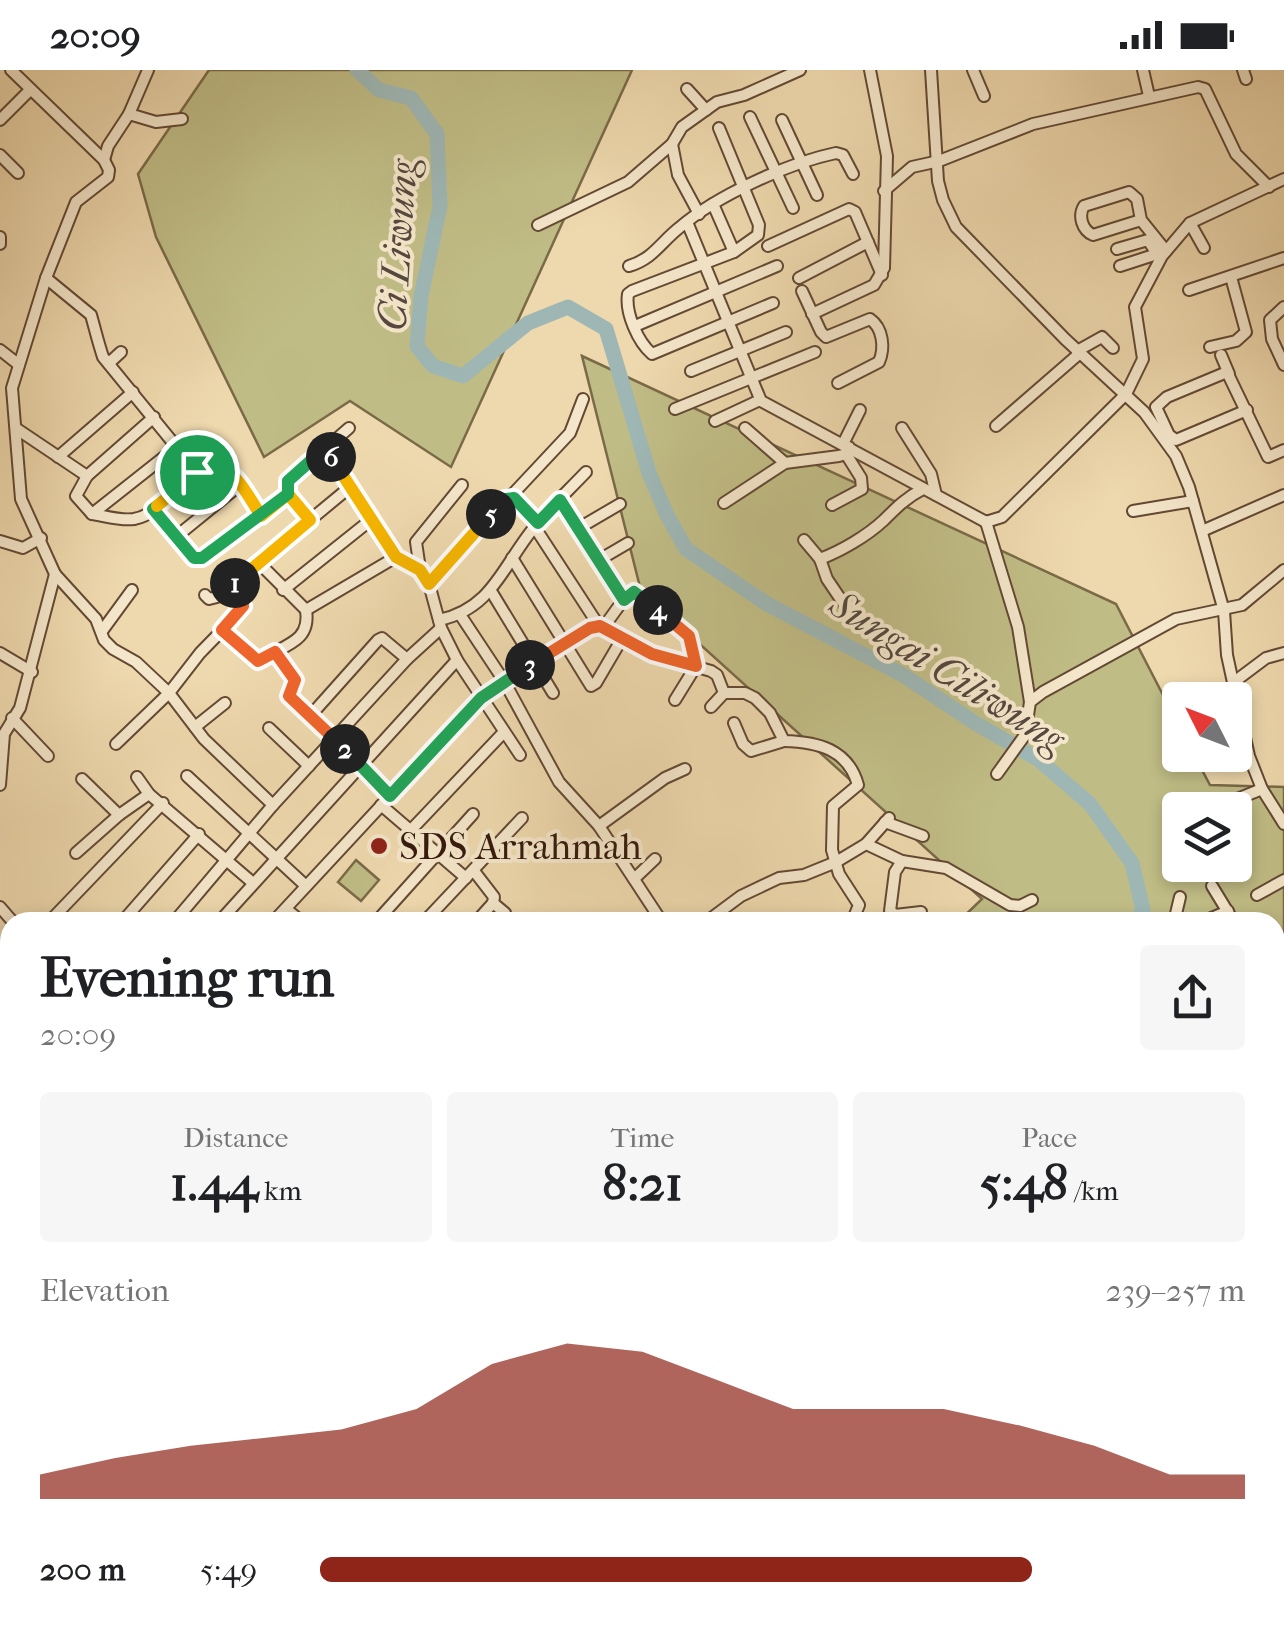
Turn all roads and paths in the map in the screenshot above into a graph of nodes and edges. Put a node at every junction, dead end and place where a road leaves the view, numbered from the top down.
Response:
1 (11, 70) edge
2 (32, 70) edge
3 (148, 70) edge
4 (800, 70) edge
5 (870, 70) edge
6 (931, 70) edge
7 (974, 70) edge
8 (1143, 70) edge
9 (782, 74) edge
10 (26, 85) junction
11 (687, 88) dead end
12 (984, 96) dead end
13 (1148, 96) junction
14 (706, 110) junction
15 (129, 114) junction
16 (750, 117) dead end
17 (182, 119) dead end
18 (7, 120) edge
19 (782, 120) dead end
20 (718, 128) dead end
21 (672, 144) junction
22 (887, 156) junction
23 (1, 157) edge
24 (104, 160) junction
25 (939, 162) junction
26 (802, 164) junction
27 (912, 167) junction
28 (18, 173) dead end
29 (776, 174) junction
30 (853, 174) dead end
31 (1284, 178) edge
32 (1269, 187) junction
33 (746, 188) junction
34 (884, 191) junction
35 (818, 194) dead end
36 (713, 204) junction
37 (793, 208) dead end
38 (699, 214) junction
39 (1141, 220) junction
40 (687, 222) junction
41 (1190, 224) junction
42 (538, 225) dead end
43 (868, 242) junction
44 (768, 246) dead end
45 (1204, 248) dead end
46 (1117, 250) dead end
47 (734, 252) junction
48 (1162, 254) junction
49 (1284, 258) edge
50 (702, 262) junction
51 (629, 266) dead end
52 (776, 266) dead end
53 (1120, 266) dead end
54 (882, 276) junction
55 (1231, 277) junction
56 (46, 278) junction
57 (799, 278) dead end
58 (1189, 290) dead end
59 (714, 291) junction
60 (802, 291) dead end
61 (772, 303) dead end
62 (1284, 307) edge
63 (812, 314) junction
64 (726, 322) junction
65 (634, 326) junction
66 (786, 332) dead end
67 (1210, 347) dead end
68 (1113, 348) dead end
69 (0, 350) edge
70 (738, 351) junction
71 (121, 352) dead end
72 (815, 352) dead end
73 (1079, 352) junction
74 (1221, 355) dead end
75 (109, 363) junction
76 (18, 364) junction
77 (1284, 365) edge
78 (691, 372) dead end
79 (1229, 374) junction
80 (750, 379) junction
81 (838, 383) dead end
82 (133, 392) junction
83 (1126, 394) junction
84 (584, 398) dead end
85 (760, 400) junction
86 (675, 409) dead end
87 (860, 410) dead end
88 (1246, 410) junction
89 (154, 417) junction
90 (715, 421) dead end
91 (996, 426) dead end
92 (349, 428) dead end
93 (744, 428) dead end
94 (902, 428) dead end
95 (17, 429) junction
96 (178, 446) junction
97 (325, 448) junction
98 (846, 448) junction
99 (1284, 450) edge
100 (58, 458) junction
101 (785, 463) junction
102 (197, 472) junction
103 (586, 472) dead end
104 (87, 476) junction
105 (240, 484) junction
106 (462, 485) dead end
107 (350, 487) junction
108 (923, 489) junction
109 (288, 494) junction
110 (936, 496) junction
111 (1284, 496) edge
112 (510, 497) junction
113 (560, 500) junction
114 (1193, 501) junction
115 (724, 503) dead end
116 (620, 504) dead end
117 (832, 505) dead end
118 (153, 509) junction
119 (1133, 511) dead end
120 (92, 514) junction
121 (261, 516) junction
122 (372, 519) junction
123 (310, 520) junction
124 (986, 522) junction
125 (536, 525) junction
126 (579, 528) junction
127 (1202, 531) junction
128 (177, 536) junction
129 (41, 538) junction
130 (804, 540) dead end
131 (0, 542) edge
132 (628, 543) dead end
133 (396, 557) junction
134 (512, 558) junction
135 (820, 559) junction
136 (600, 560) junction
137 (258, 562) junction
138 (420, 570) junction
139 (1284, 570) edge
140 (54, 574) junction
141 (429, 584) junction
142 (231, 587) junction
143 (132, 590) dead end
144 (283, 590) junction
145 (490, 591) junction
146 (206, 595) dead end
147 (624, 600) junction
148 (306, 610) junction
149 (1224, 611) junction
150 (850, 613) dead end
151 (461, 616) junction
152 (440, 624) junction
153 (601, 627) junction
154 (222, 630) junction
155 (102, 631) junction
156 (623, 637) junction
157 (566, 642) junction
158 (0, 652) edge
159 (275, 652) junction
160 (1284, 653) edge
161 (407, 658) junction
162 (457, 660) junction
163 (534, 662) junction
164 (696, 666) junction
165 (32, 672) junction
166 (504, 681) junction
167 (1234, 682) joint
168 (170, 693) junction
169 (553, 693) dead end
170 (724, 693) junction
171 (481, 698) junction
172 (675, 700) dead end
173 (1030, 702) junction
174 (224, 703) dead end
175 (711, 707) dead end
176 (311, 715) junction
177 (12, 718) junction
178 (734, 724) dead end
179 (196, 727) junction
180 (269, 728) dead end
181 (503, 733) junction
182 (335, 740) junction
183 (784, 741) junction
184 (116, 744) dead end
185 (520, 755) dead end
186 (48, 756) dead end
187 (1252, 764) edge
188 (362, 765) junction
189 (309, 766) junction
190 (685, 769) dead end
191 (997, 774) dead end
192 (187, 776) dead end
193 (137, 777) dead end
194 (82, 780) dead end
195 (0, 785) edge
196 (1262, 789) junction
197 (1252, 793) edge
198 (149, 794) junction
199 (386, 800) junction
200 (163, 803) junction
201 (274, 805) junction
202 (473, 814) dead end
203 (119, 815) junction
204 (522, 818) dead end
205 (1284, 824) edge
206 (599, 826) junction
207 (411, 830) junction
208 (198, 834) junction
209 (250, 836) junction
210 (922, 836) dead end
211 (866, 844) junction
212 (76, 853) dead end
213 (439, 854) junction
214 (226, 860) junction
215 (275, 860) junction
216 (655, 860) dead end
217 (902, 861) junction
218 (836, 862) junction
219 (470, 875) junction
220 (634, 879) junction
221 (1284, 880) edge
222 (253, 883) junction
223 (306, 886) junction
224 (1212, 886) dead end
225 (1257, 894) dead end
226 (1180, 897) dead end
227 (1032, 900) dead end
228 (494, 903) junction
229 (286, 909) junction
230 (1228, 911) edge
231 (59, 912) edge
232 (133, 912) edge
233 (182, 912) edge
234 (228, 912) edge
235 (283, 912) edge
236 (290, 912) edge
237 (385, 912) edge
238 (434, 912) edge
239 (485, 912) edge
240 (504, 912) edge
241 (652, 912) edge
242 (720, 912) edge
243 (856, 912) edge
244 (892, 912) edge
245 (1176, 912) edge

1 - 10 street
2 - 10 street
3 - 15 street
4 - 9 street
5 - 22 street
6 - 25 street
7 - 12 street
8 - 13 street
9 - 14 street
10 - 18 street
10 - 24 street
11 - 14 street
13 - 25 street
13 - 32 street
14 - 21 street
15 - 17 street
15 - 24 street
16 - 29 street
19 - 26 street
20 - 33 street
21 - 38 street
21 - 42 street
22 - 27 street
22 - 34 street
23 - 28 street
24 - 56 street
25 - 27 street
25 - 73 street
26 - 29 street
26 - 30 street
26 - 35 street
27 - 34 street
29 - 33 street
29 - 37 street
31 - 32 street
32 - 41 street
33 - 36 street
33 - 47 street
34 - 54 street
36 - 38 street
36 - 47 street
38 - 40 street
39 - 39 street
39 - 48 street
40 - 50 street
40 - 51 street
41 - 45 street
41 - 48 street
43 - 44 street
43 - 54 street
43 - 57 street
46 - 48 street
47 - 50 street
48 - 53 street
48 - 83 street
49 - 55 street
50 - 59 street
50 - 65 street
52 - 59 street
54 - 63 street
55 - 58 street
55 - 67 street
56 - 75 street
56 - 76 street
59 - 64 street
59 - 65 street
60 - 63 street
61 - 64 street
62 - 77 street
63 - 81 street
64 - 65 street
64 - 70 street
66 - 70 street
68 - 73 street
69 - 76 street
70 - 78 street
70 - 80 street
71 - 75 street
72 - 80 street
73 - 83 street
73 - 91 street
74 - 79 street
75 - 82 street
76 - 95 street
79 - 88 street
79 - 88 street
80 - 85 street
80 - 86 street
82 - 89 street
82 - 100 street
83 - 114 street
83 - 124 street
84 - 112 street
85 - 90 street
85 - 98 street
87 - 98 street
88 - 99 street
89 - 96 street
89 - 104 street
92 - 97 street
93 - 101 street
94 - 110 street
95 - 100 street
95 - 129 street
96 - 102 street
96 - 120 street
97 - 107 street
97 - 109 street
98 - 101 street
98 - 108 street
98 - 117 street
100 - 104 street
101 - 115 street
102 - 105 street
102 - 118 street
103 - 113 street
104 - 120 street
105 - 121 street
105 - 128 street
106 - 138 street
107 - 122 street
107 - 123 street
108 - 110 street
108 - 135 street
109 - 121 street
109 - 123 street
110 - 124 street
111 - 127 street
112 - 125 street
112 - 141 street
113 - 125 street
113 - 126 street
114 - 119 street
114 - 127 street
116 - 126 street
118 - 120 street
118 - 128 street
121 - 128 street
122 - 133 street
122 - 144 street
123 - 137 street
124 - 173 street
125 - 134 street
125 - 153 street
126 - 136 street
127 - 149 street
129 - 131 street
129 - 140 street
130 - 135 street
132 - 136 street
133 - 138 street
133 - 148 street
134 - 145 street
134 - 157 street
135 - 150 street
136 - 147 street
137 - 142 street
137 - 144 street
138 - 141 street
139 - 149 street
140 - 155 street
140 - 165 street
141 - 152 street
142 - 146 street
142 - 154 street
143 - 155 street
144 - 148 street
145 - 151 street
145 - 163 street
147 - 153 street
147 - 164 street
148 - 159 street
149 - 167 street
149 - 173 street
151 - 152 street
151 - 166 street
152 - 161 street
152 - 162 street
153 - 156 street
153 - 157 street
154 - 159 street
154 - 168 street
155 - 168 street
156 - 157 street
156 - 164 street
157 - 163 street
158 - 165 street
159 - 176 street
160 - 167 street
161 - 176 street
161 - 182 street
162 - 171 street
162 - 188 street
163 - 166 street
163 - 169 street
164 - 170 street
164 - 172 street
165 - 177 street
166 - 171 street
166 - 206 street
168 - 179 street
168 - 184 street
170 - 175 street
170 - 183 street
171 - 181 street
171 - 199 street
173 - 191 street
174 - 179 street
176 - 182 street
177 - 186 street
177 - 195 street
178 - 183 street
179 - 201 street
180 - 189 street
181 - 185 street
181 - 207 street
182 - 188 street
182 - 189 street
183 - 218 street
187 - 196 street
188 - 199 street
188 - 215 street
189 - 201 street
190 - 206 street
192 - 209 street
193 - 198 street
194 - 203 street
196 - 197 street
196 - 205 street
198 - 200 street
198 - 203 street
199 - 207 street
199 - 223 street
200 - 208 street
200 - 231 street
201 - 209 street
202 - 213 street
203 - 212 street
204 - 219 street
206 - 220 street
207 - 213 street
208 - 214 street
208 - 232 street
209 - 214 street
209 - 215 street
210 - 211 street
211 - 217 street
211 - 218 street
213 - 219 street
213 - 237 street
214 - 222 street
214 - 233 street
215 - 222 street
215 - 223 street
216 - 220 street
217 - 227 street
217 - 244 street
218 - 242 street
218 - 243 street
219 - 228 street
219 - 238 street
220 - 241 street
221 - 225 street
222 - 234 street
223 - 229 street
224 - 230 street
226 - 245 street
228 - 239 street
228 - 240 street
229 - 235 street
229 - 236 street

